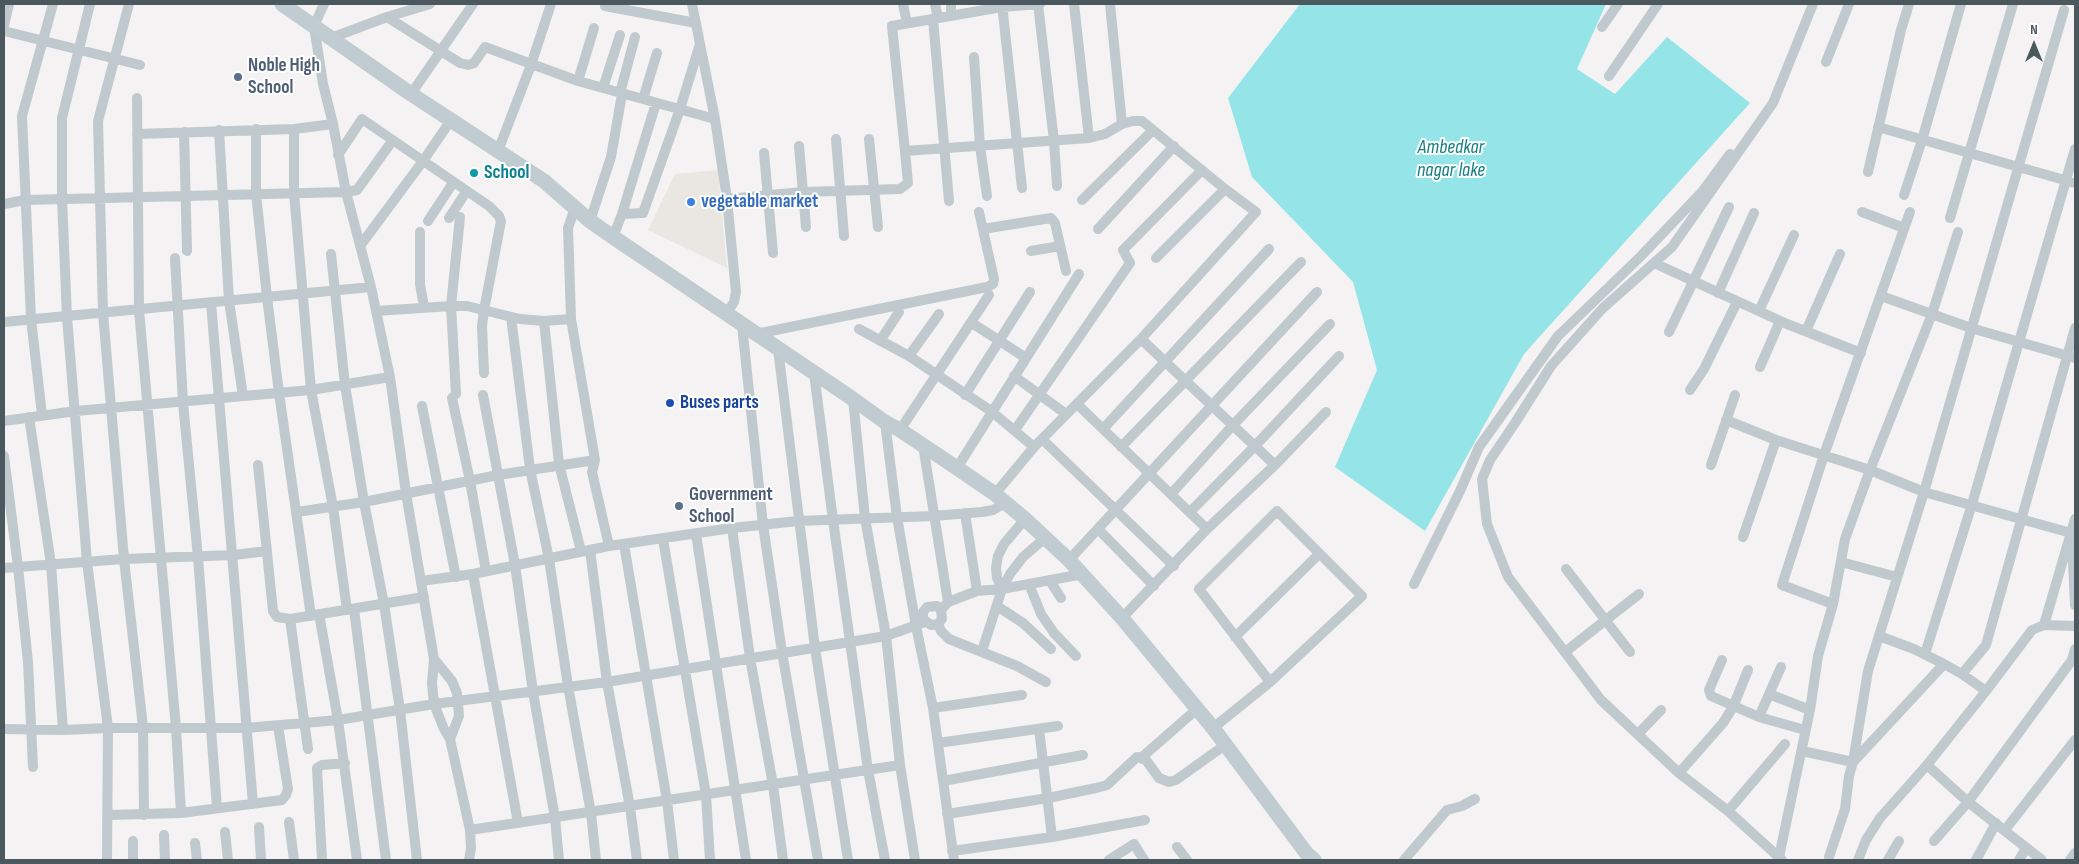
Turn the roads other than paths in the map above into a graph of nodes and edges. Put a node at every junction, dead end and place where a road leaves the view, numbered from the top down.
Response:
1 (9, 4) edge
2 (53, 4) edge
3 (90, 4) edge
4 (129, 4) edge
5 (282, 4) edge
6 (324, 4) edge
7 (430, 4) edge
8 (473, 4) edge
9 (551, 4) edge
10 (692, 4) edge
11 (903, 4) edge
12 (935, 4) edge
13 (951, 4) edge
14 (1039, 4) edge
15 (1074, 4) edge
16 (1110, 4) edge
17 (1618, 4) edge
18 (1658, 4) edge
19 (1813, 4) edge
20 (1848, 4) edge
21 (1909, 4) edge
22 (1961, 4) edge
23 (2013, 4) edge
24 (414, 6) edge
25 (605, 6) dead end
26 (1002, 6) edge
27 (631, 7) edge
28 (974, 8) edge
29 (2064, 10) dead end
30 (951, 16) junction
31 (387, 17) junction
32 (935, 19) junction
33 (696, 23) junction
34 (907, 23) junction
35 (4, 25) edge
36 (314, 26) junction
37 (1602, 27) dead end
38 (594, 28) dead end
39 (4, 31) edge
40 (620, 36) dead end
41 (635, 37) dead end
42 (331, 38) junction
43 (42, 42) junction
44 (700, 43) junction
45 (442, 50) junction
46 (78, 51) junction
47 (657, 53) dead end
48 (974, 57) dead end
49 (113, 59) junction
50 (1826, 62) dead end
51 (140, 65) dead end
52 (531, 65) junction
53 (1786, 70) junction
54 (1609, 76) dead end
55 (578, 81) junction
56 (603, 88) junction
57 (411, 94) junction
58 (621, 94) junction
59 (137, 98) dead end
60 (643, 99) junction
61 (656, 103) junction
62 (680, 109) junction
63 (715, 119) junction
64 (450, 120) junction
65 (333, 124) junction
66 (1122, 124) junction
67 (1878, 127) junction
68 (256, 129) junction
69 (294, 129) junction
70 (218, 130) junction
71 (1153, 130) junction
72 (184, 132) junction
73 (137, 134) junction
74 (1089, 138) junction
75 (869, 139) dead end
76 (393, 140) junction
77 (836, 140) dead end
78 (1922, 140) junction
79 (1054, 141) junction
80 (1018, 144) junction
81 (799, 146) dead end
82 (980, 146) junction
83 (1174, 146) junction
84 (944, 147) junction
85 (2075, 149) edge
86 (498, 150) junction
87 (905, 151) junction
88 (764, 153) dead end
89 (1970, 153) junction
90 (338, 155) junction
91 (423, 161) junction
92 (2018, 167) junction
93 (1202, 170) junction
94 (1868, 172) dead end
95 (2071, 182) edge
96 (453, 183) junction
97 (1057, 186) dead end
98 (1022, 188) dead end
99 (1225, 189) junction
100 (840, 190) junction
101 (874, 191) junction
102 (346, 192) junction
103 (466, 192) junction
104 (803, 192) junction
105 (256, 194) junction
106 (294, 194) junction
107 (767, 194) junction
108 (222, 195) junction
109 (1904, 195) dead end
110 (187, 196) junction
111 (987, 196) dead end
112 (101, 198) junction
113 (137, 198) junction
114 (727, 199) junction
115 (26, 200) junction
116 (62, 200) junction
117 (1082, 200) dead end
118 (949, 201) dead end
119 (4, 204) edge
120 (1729, 207) dead end
121 (575, 208) junction
122 (980, 212) dead end
123 (1754, 212) dead end
124 (1862, 212) dead end
125 (1910, 212) dead end
126 (622, 214) junction
127 (460, 217) dead end
128 (449, 218) dead end
129 (1950, 218) dead end
130 (428, 221) dead end
131 (590, 221) junction
132 (806, 227) dead end
133 (878, 227) dead end
134 (1904, 228) junction
135 (983, 229) junction
136 (1098, 229) dead end
137 (420, 232) dead end
138 (1958, 232) dead end
139 (844, 236) dead end
140 (1794, 236) dead end
141 (613, 237) junction
142 (360, 246) junction
143 (1060, 246) junction
144 (1269, 248) dead end
145 (187, 251) dead end
146 (1031, 251) dead end
147 (773, 253) dead end
148 (331, 254) dead end
149 (1840, 254) dead end
150 (175, 258) dead end
151 (1156, 258) dead end
152 (1301, 262) dead end
153 (1654, 263) junction
154 (1066, 271) dead end
155 (1079, 274) dead end
156 (1693, 282) junction
157 (371, 287) junction
158 (335, 290) junction
159 (1030, 292) dead end
160 (1317, 292) dead end
161 (1718, 293) junction
162 (302, 294) junction
163 (989, 295) dead end
164 (1881, 296) junction
165 (267, 297) junction
166 (229, 301) junction
167 (1737, 302) junction
168 (211, 303) junction
169 (177, 306) junction
170 (451, 306) junction
171 (424, 307) junction
172 (138, 310) junction
173 (376, 310) junction
174 (484, 310) junction
175 (1759, 311) junction
176 (899, 312) dead end
177 (103, 313) junction
178 (726, 314) junction
179 (939, 314) dead end
180 (1932, 314) junction
181 (68, 317) junction
182 (511, 317) junction
183 (31, 319) junction
184 (571, 319) junction
185 (544, 321) junction
186 (1780, 321) junction
187 (4, 322) edge
188 (972, 323) junction
189 (1330, 324) dead end
190 (742, 325) junction
191 (1971, 328) junction
192 (2075, 328) edge
193 (859, 329) dead end
194 (1806, 331) junction
195 (1669, 332) dead end
196 (756, 334) junction
197 (1141, 339) junction
198 (1000, 340) junction
199 (880, 341) junction
200 (2019, 342) junction
201 (778, 349) junction
202 (1862, 353) junction
203 (908, 356) junction
204 (1339, 356) dead end
205 (2071, 357) edge
206 (1026, 358) junction
207 (1164, 362) junction
208 (1760, 367) dead end
209 (484, 373) dead end
210 (814, 373) junction
211 (936, 375) junction
212 (1014, 376) junction
213 (390, 377) junction
214 (1186, 382) junction
215 (345, 385) junction
216 (311, 390) junction
217 (1690, 390) dead end
218 (279, 393) junction
219 (483, 394) dead end
220 (1039, 394) junction
221 (965, 395) junction
222 (1735, 395) dead end
223 (243, 396) junction
224 (220, 398) junction
225 (853, 399) junction
226 (183, 403) junction
227 (1077, 404) junction
228 (148, 405) junction
229 (1211, 405) junction
230 (422, 406) dead end
231 (111, 409) junction
232 (991, 411) junction
233 (76, 412) junction
234 (1326, 412) dead end
235 (1066, 414) junction
236 (42, 415) junction
237 (30, 417) junction
238 (1726, 420) junction
239 (4, 421) edge
240 (885, 422) junction
241 (1233, 425) junction
242 (1103, 429) junction
243 (900, 430) junction
244 (1015, 430) junction
245 (1042, 439) junction
246 (1776, 440) junction
247 (923, 445) junction
248 (1255, 446) junction
249 (1034, 447) junction
250 (1121, 447) junction
251 (1824, 455) junction
252 (4, 456) edge
253 (595, 460) junction
254 (559, 464) junction
255 (1275, 464) junction
256 (258, 465) dead end
257 (1710, 465) dead end
258 (957, 468) junction
259 (530, 469) junction
260 (1870, 470) junction
261 (1148, 473) junction
262 (498, 475) junction
263 (470, 481) junction
264 (437, 488) junction
265 (1924, 492) junction
266 (406, 493) junction
267 (1172, 493) junction
268 (1000, 499) junction
269 (364, 502) junction
270 (1972, 504) junction
271 (333, 507) junction
272 (1117, 509) junction
273 (297, 512) junction
274 (1190, 512) junction
275 (965, 513) junction
276 (933, 516) junction
277 (897, 517) junction
278 (865, 518) junction
279 (1026, 519) junction
280 (2022, 519) junction
281 (2075, 519) edge
282 (832, 520) junction
283 (798, 521) junction
284 (763, 525) junction
285 (732, 528) junction
286 (1098, 528) junction
287 (1207, 529) junction
288 (2071, 533) junction
289 (696, 534) junction
290 (1743, 537) dead end
291 (1045, 538) junction
292 (663, 539) junction
293 (624, 544) junction
294 (609, 546) junction
295 (267, 551) junction
296 (585, 551) junction
297 (1319, 554) junction
298 (234, 555) junction
299 (198, 557) junction
300 (124, 559) junction
301 (161, 559) junction
302 (549, 559) junction
303 (1069, 560) junction
304 (87, 562) junction
305 (1841, 562) junction
306 (51, 564) junction
307 (515, 565) junction
308 (1174, 566) junction
309 (18, 567) junction
310 (4, 568) edge
311 (1566, 569) dead end
312 (486, 571) junction
313 (473, 574) junction
314 (1083, 574) junction
315 (456, 577) junction
316 (1897, 577) junction
317 (421, 581) junction
318 (1050, 581) junction
319 (1029, 584) junction
320 (1414, 584) dead end
321 (1154, 586) junction
322 (1002, 589) junction
323 (977, 591) junction
324 (1639, 594) dead end
325 (424, 597) junction
326 (1061, 598) dead end
327 (384, 604) junction
328 (1833, 604) junction
329 (2075, 605) edge
330 (945, 606) junction
331 (997, 606) junction
332 (350, 609) junction
333 (315, 615) junction
334 (1122, 618) junction
335 (290, 619) junction
336 (1606, 620) junction
337 (921, 624) junction
338 (938, 624) junction
339 (2044, 625) junction
340 (2075, 626) edge
341 (886, 636) junction
342 (1879, 636) junction
343 (1236, 637) junction
344 (850, 642) junction
345 (815, 648) junction
346 (1050, 649) dead end
347 (2075, 649) edge
348 (982, 651) junction
349 (782, 652) junction
350 (1565, 652) junction
351 (1630, 652) dead end
352 (1925, 654) junction
353 (1076, 656) dead end
354 (750, 658) junction
355 (434, 659) junction
356 (1722, 660) dead end
357 (716, 664) junction
358 (1944, 664) junction
359 (1781, 667) dead end
360 (684, 669) junction
361 (1748, 670) dead end
362 (1962, 674) junction
363 (647, 675) junction
364 (607, 682) junction
365 (1046, 682) dead end
366 (1270, 682) junction
367 (568, 686) junction
368 (1986, 691) junction
369 (533, 692) junction
370 (1769, 694) junction
371 (1022, 696) dead end
372 (495, 698) junction
373 (459, 702) junction
374 (434, 704) junction
375 (1733, 707) junction
376 (933, 708) junction
377 (1197, 708) junction
378 (400, 710) junction
379 (1660, 710) dead end
380 (1810, 710) junction
381 (368, 715) junction
382 (1759, 716) junction
383 (338, 720) junction
384 (304, 723) junction
385 (278, 726) junction
386 (1058, 726) dead end
387 (210, 727) junction
388 (108, 728) junction
389 (143, 728) junction
390 (176, 728) junction
391 (246, 728) junction
392 (1213, 728) junction
393 (4, 729) edge
394 (31, 729) junction
395 (64, 730) junction
396 (1038, 730) junction
397 (1805, 730) junction
398 (1638, 734) junction
399 (450, 739) junction
400 (2075, 740) edge
401 (938, 743) junction
402 (1785, 744) dead end
403 (1225, 745) junction
404 (308, 749) dead end
405 (1802, 750) junction
406 (1083, 755) dead end
407 (1141, 758) junction
408 (1853, 762) junction
409 (345, 763) junction
410 (1043, 763) junction
411 (1927, 765) junction
412 (900, 766) junction
413 (34, 767) dead end
414 (868, 770) junction
415 (1679, 773) junction
416 (835, 775) junction
417 (803, 780) junction
418 (943, 781) junction
419 (773, 785) junction
420 (736, 791) junction
421 (706, 795) junction
422 (1048, 798) junction
423 (1476, 799) dead end
424 (667, 801) junction
425 (1968, 802) junction
426 (253, 804) junction
427 (630, 807) junction
428 (217, 808) junction
429 (1728, 811) junction
430 (180, 812) junction
431 (591, 813) junction
432 (947, 814) junction
433 (108, 815) junction
434 (144, 815) junction
435 (555, 818) junction
436 (1145, 820) dead end
437 (289, 822) dead end
438 (518, 823) junction
439 (1996, 823) junction
440 (259, 827) dead end
441 (470, 830) junction
442 (2005, 830) junction
443 (225, 832) dead end
444 (164, 834) dead end
445 (1052, 837) junction
446 (133, 840) dead end
447 (1899, 841) dead end
448 (1934, 841) dead end
449 (195, 843) dead end
450 (1177, 847) dead end
451 (2026, 848) junction
452 (2075, 853) edge
453 (953, 855) edge
454 (1829, 857) dead end
455 (1781, 859) edge
456 (107, 860) edge
457 (134, 860) edge
458 (164, 860) edge
459 (196, 860) edge
460 (228, 860) edge
461 (261, 860) edge
462 (294, 860) edge
463 (322, 860) edge
464 (357, 860) edge
465 (386, 860) edge
466 (417, 860) edge
467 (468, 860) edge
468 (560, 860) edge
469 (596, 860) edge
470 (637, 860) edge
471 (674, 860) edge
472 (710, 860) edge
473 (746, 860) edge
474 (783, 860) edge
475 (818, 860) edge
476 (848, 860) edge
477 (884, 860) edge
478 (915, 860) edge
479 (1108, 860) edge
480 (1144, 860) edge
481 (1187, 860) edge
482 (1314, 860) edge
483 (1404, 860) edge
484 (1858, 860) edge
485 (1888, 860) edge
486 (1976, 860) edge
487 (2019, 860) edge
488 (2042, 860) edge
489 (2070, 860) edge

1 - 35 street
2 - 43 street
3 - 46 street
4 - 49 street
5 - 36 street
6 - 36 street
7 - 24 street
8 - 45 street
9 - 52 street
10 - 33 street
11 - 34 street
12 - 32 street
13 - 30 street
14 - 26 street
14 - 79 street
15 - 74 street
16 - 66 street
17 - 37 street
18 - 54 street
19 - 53 street
20 - 50 street
21 - 67 street
22 - 78 street
23 - 89 street
24 - 31 street
25 - 27 street
26 - 28 street
26 - 80 street
27 - 33 street
28 - 30 street
29 - 92 street
30 - 32 street
31 - 42 street
31 - 45 street
32 - 34 street
32 - 84 street
33 - 44 street
34 - 87 street
36 - 42 street
36 - 65 street
38 - 55 street
39 - 43 street
40 - 56 street
41 - 58 street
42 - 57 street
43 - 46 street
43 - 115 street
44 - 62 street
44 - 63 street
45 - 52 street
45 - 57 street
46 - 49 street
46 - 116 street
47 - 60 street
48 - 82 street
49 - 51 street
49 - 112 street
52 - 55 street
52 - 86 street
53 - 153 street
53 - 320 street
55 - 56 street
56 - 58 street
57 - 64 street
58 - 60 street
58 - 131 street
59 - 73 street
60 - 61 street
61 - 62 street
61 - 126 street
62 - 63 street
62 - 126 street
63 - 114 street
64 - 86 street
64 - 91 street
65 - 69 street
65 - 90 street
66 - 71 street
66 - 74 street
67 - 78 street
67 - 94 street
68 - 69 street
68 - 70 street
68 - 105 street
69 - 106 street
70 - 72 street
70 - 108 street
71 - 83 street
71 - 117 street
72 - 73 street
72 - 110 street
73 - 113 street
74 - 79 street
75 - 101 street
76 - 90 street
76 - 91 street
76 - 102 street
77 - 100 street
78 - 89 street
78 - 109 street
79 - 80 street
79 - 97 street
80 - 82 street
80 - 98 street
81 - 104 street
82 - 84 street
82 - 111 street
83 - 93 street
83 - 136 street
84 - 87 street
84 - 118 street
85 - 95 street
86 - 121 street
87 - 101 street
88 - 107 street
89 - 92 street
89 - 129 street
90 - 102 street
91 - 96 street
91 - 142 street
92 - 95 street
92 - 191 street
93 - 99 street
93 - 220 street
95 - 200 street
96 - 103 street
96 - 130 street
99 - 151 street
99 - 197 street
100 - 101 street
100 - 104 street
100 - 139 street
101 - 133 street
102 - 106 street
102 - 142 street
103 - 128 street
103 - 174 street
104 - 107 street
104 - 132 street
105 - 106 street
105 - 108 street
105 - 165 street
106 - 162 street
107 - 114 street
107 - 147 street
108 - 110 street
108 - 166 street
110 - 113 street
110 - 145 street
112 - 113 street
112 - 116 street
112 - 177 street
113 - 172 street
114 - 178 street
115 - 116 street
115 - 119 street
115 - 183 street
116 - 181 street
120 - 156 street
121 - 131 street
121 - 184 street
122 - 135 street
123 - 161 street
124 - 134 street
125 - 134 street
126 - 141 street
127 - 170 street
131 - 141 street
134 - 164 street
135 - 143 street
135 - 196 street
137 - 171 street
138 - 180 street
140 - 175 street
141 - 178 street
142 - 157 street
143 - 146 street
143 - 154 street
144 - 207 street
148 - 158 street
149 - 194 street
150 - 169 street
152 - 214 street
153 - 156 street
153 - 350 street
155 - 206 street
156 - 161 street
156 - 195 street
157 - 158 street
157 - 173 street
158 - 162 street
158 - 215 street
159 - 198 street
160 - 229 street
161 - 167 street
162 - 165 street
162 - 216 street
163 - 188 street
164 - 180 street
164 - 202 street
165 - 166 street
165 - 218 street
166 - 168 street
166 - 223 street
167 - 175 street
167 - 217 street
168 - 169 street
168 - 224 street
169 - 172 street
169 - 226 street
170 - 171 street
170 - 174 street
170 - 263 street
171 - 173 street
172 - 177 street
172 - 228 street
173 - 213 street
174 - 182 street
174 - 209 street
175 - 186 street
176 - 199 street
177 - 181 street
177 - 231 street
178 - 190 street
179 - 203 street
180 - 191 street
180 - 260 street
181 - 183 street
181 - 233 street
182 - 185 street
182 - 259 street
183 - 187 street
183 - 236 street
184 - 185 street
184 - 253 street
185 - 254 street
186 - 194 street
186 - 208 street
188 - 198 street
188 - 211 street
189 - 241 street
190 - 196 street
190 - 284 street
191 - 200 street
191 - 265 street
192 - 205 street
193 - 199 street
194 - 202 street
196 - 201 street
197 - 207 street
197 - 227 street
198 - 206 street
198 - 221 street
199 - 203 street
200 - 205 street
200 - 270 street
201 - 210 street
201 - 283 street
202 - 251 street
203 - 211 street
204 - 248 street
205 - 280 street
206 - 212 street
207 - 214 street
207 - 242 street
210 - 225 street
210 - 282 street
211 - 221 street
211 - 243 street
212 - 220 street
212 - 232 street
213 - 215 street
213 - 266 street
214 - 229 street
214 - 250 street
215 - 216 street
215 - 269 street
216 - 218 street
216 - 271 street
218 - 223 street
218 - 273 street
219 - 262 street
220 - 235 street
220 - 244 street
221 - 232 street
222 - 238 street
223 - 224 street
224 - 226 street
224 - 298 street
225 - 240 street
225 - 278 street
226 - 228 street
226 - 299 street
227 - 235 street
227 - 242 street
228 - 231 street
228 - 301 street
229 - 241 street
229 - 261 street
230 - 264 street
231 - 233 street
231 - 300 street
232 - 244 street
232 - 258 street
233 - 236 street
233 - 304 street
234 - 255 street
235 - 245 street
236 - 237 street
237 - 239 street
237 - 306 street
238 - 246 street
238 - 257 street
240 - 243 street
240 - 277 street
241 - 248 street
241 - 267 street
242 - 250 street
243 - 247 street
244 - 249 street
245 - 249 street
245 - 272 street
246 - 251 street
246 - 290 street
247 - 258 street
247 - 276 street
248 - 255 street
248 - 274 street
249 - 268 street
250 - 261 street
251 - 260 street
251 - 328 street
252 - 309 street
253 - 254 street
253 - 294 street
254 - 259 street
254 - 296 street
255 - 287 street
256 - 295 street
258 - 268 street
259 - 262 street
259 - 302 street
260 - 265 street
260 - 305 street
261 - 267 street
261 - 272 street
262 - 263 street
262 - 307 street
263 - 264 street
263 - 312 street
264 - 266 street
264 - 315 street
265 - 270 street
265 - 316 street
266 - 269 street
266 - 317 street
267 - 274 street
268 - 275 street
268 - 279 street
269 - 271 street
269 - 327 street
270 - 280 street
270 - 352 street
271 - 273 street
271 - 332 street
272 - 286 street
272 - 308 street
273 - 333 street
274 - 287 street
275 - 276 street
275 - 323 street
276 - 277 street
276 - 330 street
277 - 278 street
277 - 337 street
278 - 282 street
278 - 341 street
279 - 291 street
279 - 322 street
280 - 288 street
280 - 362 street
281 - 288 street
282 - 283 street
282 - 344 street
283 - 284 street
283 - 345 street
284 - 285 street
284 - 349 street
285 - 289 street
285 - 354 street
286 - 303 street
286 - 321 street
287 - 308 street
288 - 329 street
288 - 339 street
289 - 292 street
289 - 357 street
291 - 303 street
291 - 322 street
292 - 293 street
292 - 360 street
293 - 294 street
293 - 363 street
294 - 296 street
295 - 298 street
295 - 335 street
296 - 302 street
296 - 364 street
297 - 343 street
297 - 343 street
297 - 366 street
298 - 299 street
298 - 391 street
299 - 301 street
299 - 387 street
300 - 301 street
300 - 304 street
300 - 389 street
301 - 390 street
302 - 307 street
302 - 367 street
303 - 314 street
304 - 306 street
304 - 388 street
305 - 316 street
305 - 328 street
306 - 309 street
306 - 395 street
307 - 312 street
307 - 369 street
308 - 321 street
309 - 310 street
309 - 394 street
311 - 336 street
312 - 313 street
313 - 315 street
313 - 372 street
314 - 318 street
314 - 334 street
315 - 317 street
316 - 342 street
317 - 325 street
318 - 319 street
318 - 326 street
319 - 322 street
319 - 353 street
321 - 334 street
322 - 323 street
322 - 331 street
323 - 330 street
324 - 336 street
325 - 327 street
325 - 355 street
327 - 332 street
327 - 378 street
328 - 380 street
330 - 337 street
330 - 338 street
331 - 346 street
331 - 348 street
332 - 333 street
332 - 381 street
333 - 335 street
333 - 383 street
334 - 377 street
335 - 384 street
336 - 350 street
336 - 351 street
337 - 338 street
337 - 341 street
337 - 376 street
338 - 348 street
339 - 340 street
339 - 368 street
341 - 344 street
341 - 412 street
342 - 352 street
342 - 408 street
343 - 366 street
344 - 345 street
344 - 414 street
345 - 349 street
345 - 416 street
347 - 425 street
348 - 365 street
349 - 354 street
349 - 417 street
350 - 398 street
352 - 358 street
354 - 357 street
354 - 419 street
355 - 373 street
355 - 374 street
356 - 375 street
357 - 360 street
357 - 420 street
358 - 362 street
358 - 408 street
359 - 370 street
360 - 363 street
360 - 421 street
361 - 375 street
362 - 368 street
363 - 364 street
363 - 424 street
364 - 367 street
364 - 427 street
366 - 392 street
367 - 369 street
367 - 431 street
368 - 411 street
369 - 372 street
369 - 435 street
370 - 380 street
370 - 382 street
371 - 376 street
372 - 373 street
372 - 438 street
373 - 374 street
373 - 399 street
374 - 378 street
374 - 399 street
375 - 382 street
375 - 415 street
376 - 401 street
377 - 392 street
377 - 407 street
378 - 381 street
378 - 466 street
379 - 398 street
380 - 397 street
381 - 383 street
381 - 465 street
382 - 397 street
383 - 384 street
383 - 409 street
384 - 385 street
384 - 404 street
385 - 391 street
385 - 426 street
386 - 396 street
387 - 390 street
387 - 391 street
387 - 428 street
388 - 389 street
388 - 395 street
388 - 433 street
389 - 390 street
389 - 434 street
390 - 430 street
391 - 426 street
392 - 403 street
393 - 394 street
394 - 395 street
394 - 413 street
396 - 401 street
396 - 410 street
397 - 405 street
398 - 415 street
399 - 441 street
400 - 442 street
401 - 418 street
402 - 429 street
403 - 407 street
403 - 482 street
405 - 408 street
405 - 455 street
406 - 410 street
407 - 422 street
408 - 454 street
409 - 463 street
409 - 464 street
410 - 418 street
410 - 422 street
411 - 425 street
411 - 484 street
412 - 414 street
412 - 478 street
414 - 416 street
414 - 477 street
415 - 429 street
416 - 417 street
416 - 476 street
417 - 419 street
417 - 475 street
418 - 432 street
419 - 420 street
419 - 474 street
420 - 421 street
420 - 473 street
421 - 424 street
421 - 472 street
422 - 432 street
422 - 445 street
423 - 483 street
424 - 427 street
424 - 471 street
425 - 439 street
425 - 448 street
426 - 428 street
427 - 431 street
427 - 470 street
428 - 430 street
429 - 455 street
430 - 434 street
431 - 435 street
431 - 469 street
432 - 453 street
433 - 434 street
433 - 456 street
435 - 438 street
435 - 468 street
436 - 445 street
437 - 462 street
438 - 441 street
439 - 442 street
439 - 486 street
440 - 461 street
441 - 467 street
442 - 451 street
443 - 460 street
444 - 458 street
445 - 453 street
446 - 457 street
447 - 485 street
449 - 459 street
450 - 481 street
451 - 487 street
451 - 488 street
452 - 489 street
479 - 480 street

